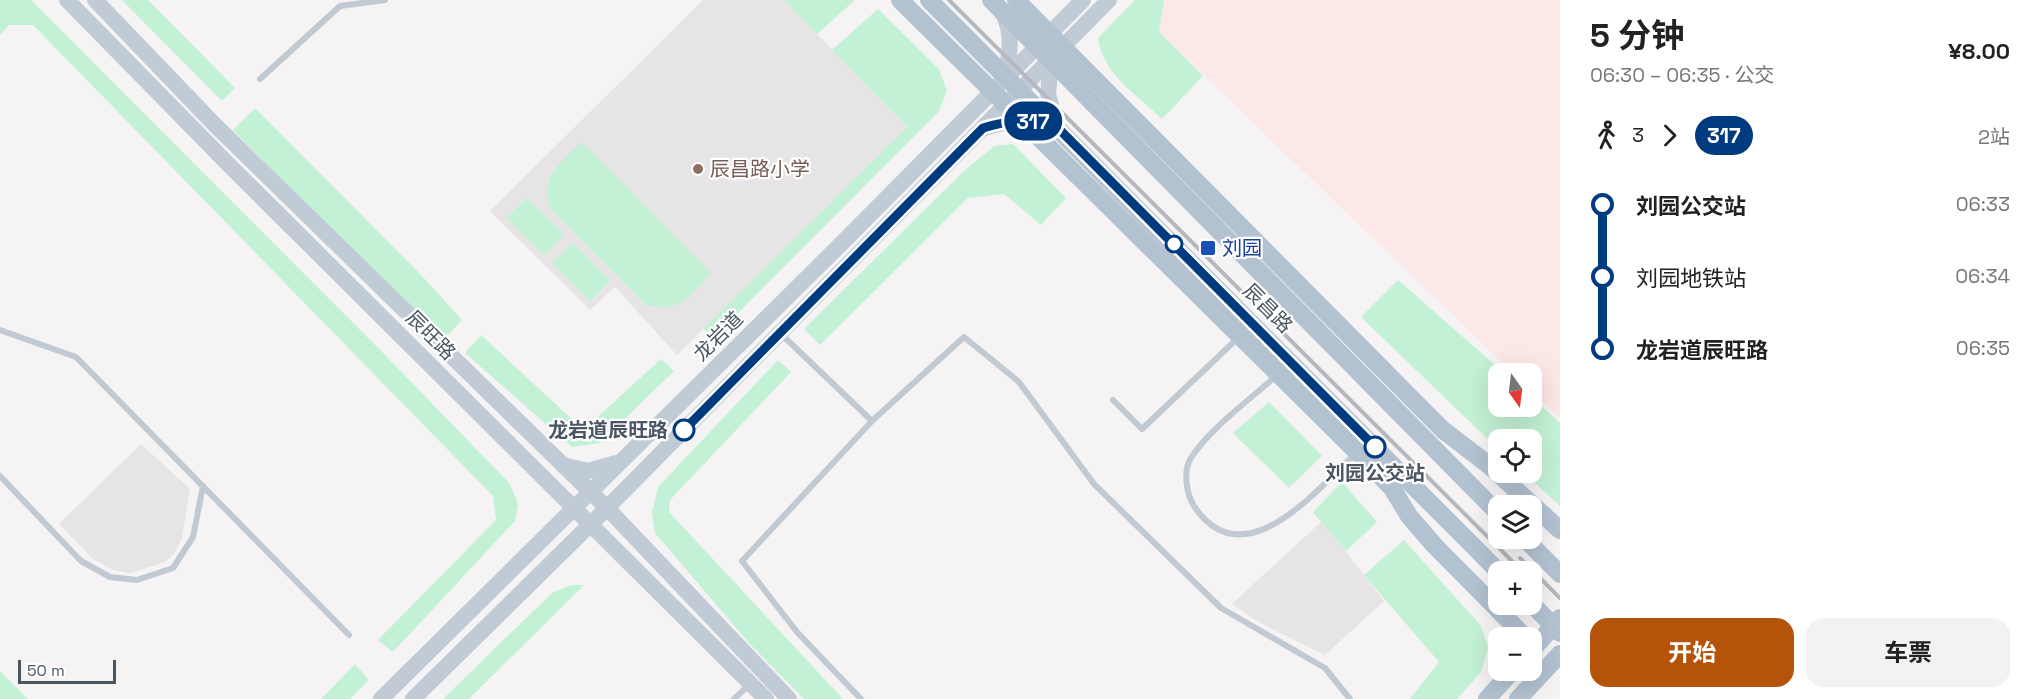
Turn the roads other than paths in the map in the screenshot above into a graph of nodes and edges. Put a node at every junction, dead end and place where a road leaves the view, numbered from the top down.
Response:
1 (67, 0) edge
2 (95, 0) edge
3 (385, 0) edge
4 (900, 0) edge
5 (929, 0) edge
6 (1083, 0) edge
7 (1109, 0) edge
8 (1003, 3) edge
9 (1052, 45) junction
10 (260, 79) dead end
11 (1002, 88) junction
12 (1019, 90) junction
13 (1021, 120) junction
14 (1057, 127) junction
15 (983, 128) junction
16 (0, 330) edge
17 (780, 332) junction
18 (1264, 336) junction
19 (1239, 337) junction
20 (1277, 374) junction
21 (1113, 400) dead end
22 (872, 421) junction
23 (1357, 452) junction
24 (623, 460) junction
25 (562, 465) junction
26 (641, 474) junction
27 (0, 476) edge
28 (550, 482) junction
29 (203, 486) junction
30 (590, 491) junction
31 (1488, 503) edge
32 (575, 507) junction
33 (607, 508) junction
34 (590, 526) junction
35 (1560, 530) edge
36 (639, 542) junction
37 (535, 547) junction
38 (1535, 549) edge
39 (1488, 561) edge
40 (1560, 574) edge
41 (1542, 612) edge
42 (1558, 626) edge
43 (1514, 627) edge
44 (349, 635) dead end
45 (1542, 637) edge
46 (1542, 652) edge
47 (1557, 664) edge
48 (756, 678) junction
49 (1503, 681) edge
50 (381, 699) edge
51 (413, 699) edge
52 (734, 699) edge
53 (766, 699) edge
54 (789, 699) edge
55 (861, 699) edge
56 (1350, 699) edge
57 (1487, 699) edge
58 (1518, 699) edge

1 - 28 main road, 辰旺路
2 - 25 main road, 辰旺路
3 - 10 lane
4 - 11 main road
5 - 11 main road, 辰昌路
6 - 9 main road
7 - 9 main road, 龙岩道
8 - 9 main road, 辰昌路
8 - 11 main road
9 - 11 main road, 龙岩道
9 - 12 main road, 龙岩道
9 - 14 main road
9 - 31 main road, 辰昌路
9 - 35 main road
11 - 12 main road, 辰昌路
11 - 13 main road
11 - 15 main road
11 - 24 main road, 龙岩道
12 - 14 main road, 辰昌路
13 - 14 main road
13 - 15 main road
13 - 19 main road
14 - 18 main road, 辰昌路
15 - 17 main road, 龙岩道
16 - 29 lane
17 - 22 lane
17 - 26 main road, 龙岩道
18 - 20 main road
18 - 39 main road, 辰昌路
19 - 20 main road
19 - 21 lane
20 - 23 main road
20 - 23 lane
22 - 55 lane
22 - 56 lane
23 - 43 main road
24 - 25 main road
24 - 30 main road, 龙岩道
25 - 30 main road, 辰旺路
26 - 30 main road
26 - 33 main road, 龙岩道
27 - 29 lane
28 - 30 main road
28 - 32 main road, 辰旺路
29 - 44 lane
30 - 32 main road, 龙岩道
30 - 33 main road, 辰旺路
32 - 34 main road, 辰旺路
32 - 37 main road, 龙岩道
33 - 34 main road, 龙岩道
33 - 36 main road, 辰旺路
34 - 36 main road
34 - 37 main road
34 - 48 main road, 辰旺路
34 - 51 main road, 龙岩道
36 - 48 main road, 辰旺路
37 - 50 main road, 龙岩道
38 - 40 main road
41 - 42 main road
42 - 45 main road
46 - 47 main road
47 - 58 main road
48 - 52 lane
48 - 53 main road, 辰旺路
48 - 54 main road, 辰旺路
49 - 57 main road

